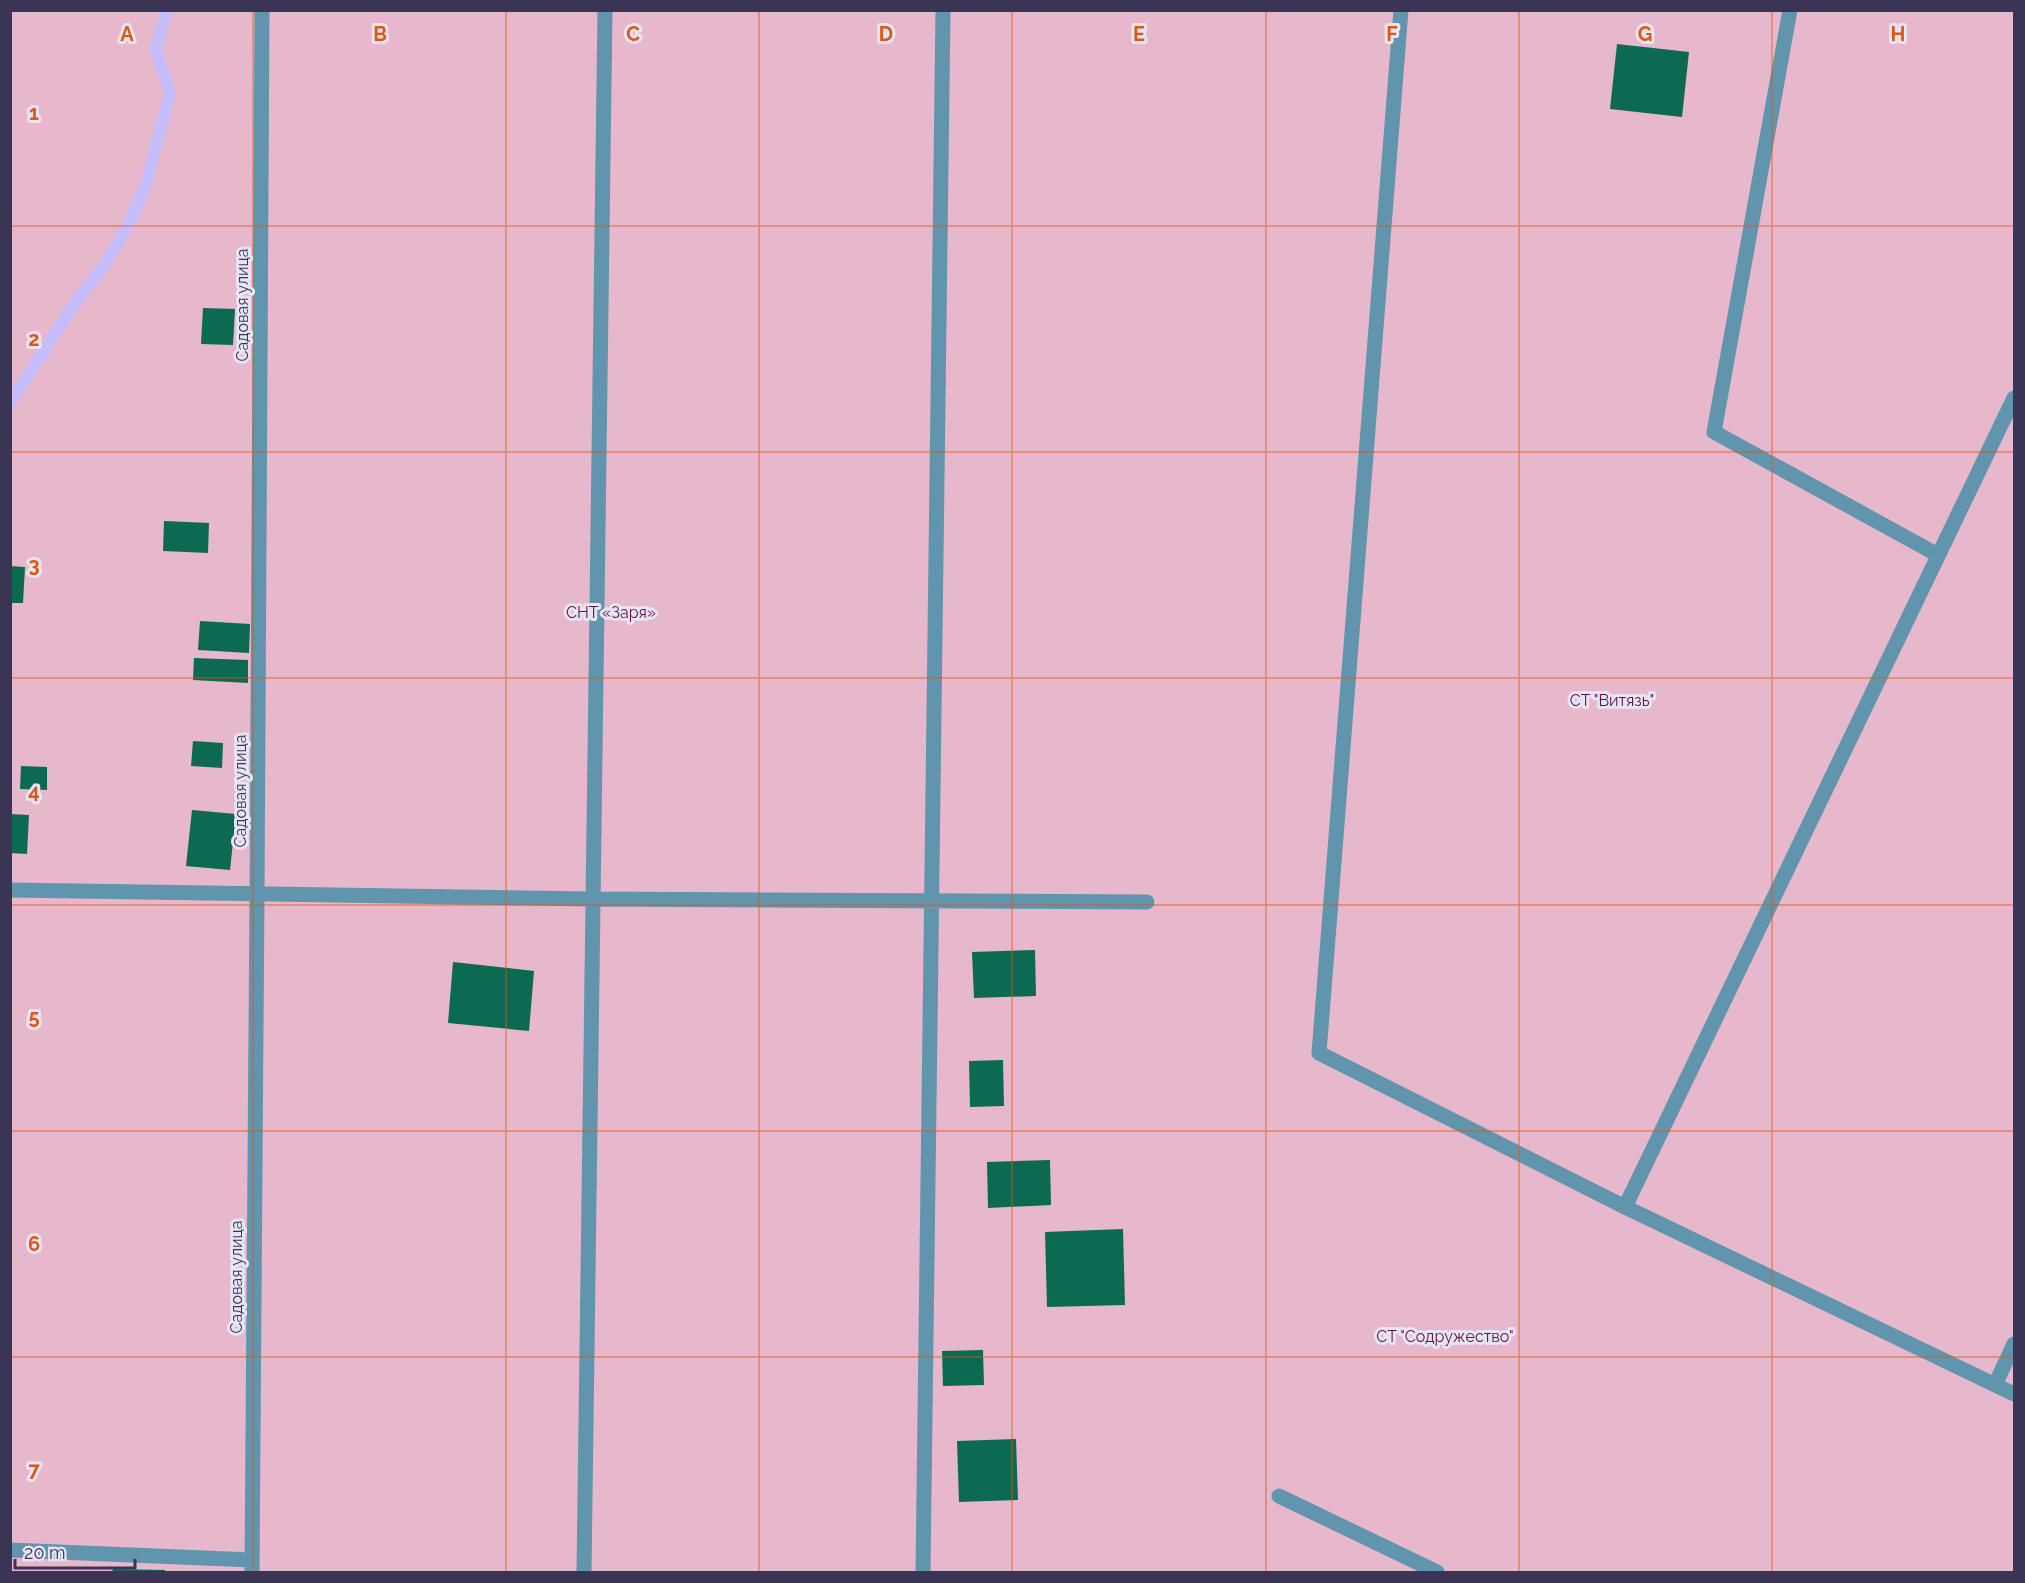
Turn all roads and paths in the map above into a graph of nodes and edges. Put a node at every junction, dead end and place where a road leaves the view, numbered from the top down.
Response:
1 (262, 10) edge
2 (605, 10) edge
3 (943, 10) edge
4 (1401, 10) edge
5 (1790, 10) edge
6 (2014, 398) edge
7 (1938, 555) junction
8 (10, 890) edge
9 (258, 895) junction
10 (591, 899) junction
11 (932, 900) junction
12 (1147, 902) dead end
13 (1625, 1207) junction
14 (2014, 1344) edge
15 (1995, 1385) junction
16 (2014, 1394) edge
17 (1279, 1496) dead end
18 (10, 1550) edge
19 (252, 1566) edge
20 (584, 1572) edge
21 (923, 1572) edge
22 (1437, 1572) edge

1 - 9 street, Садовая улица
2 - 10 street
3 - 11 street
4 - 13 street
5 - 7 street
6 - 7 street
7 - 13 street
8 - 9 street
9 - 10 street
9 - 19 street, Садовая улица
10 - 11 street
10 - 20 street
11 - 12 street
11 - 21 street
13 - 15 street
14 - 15 street
15 - 16 street
17 - 22 street
18 - 19 street

